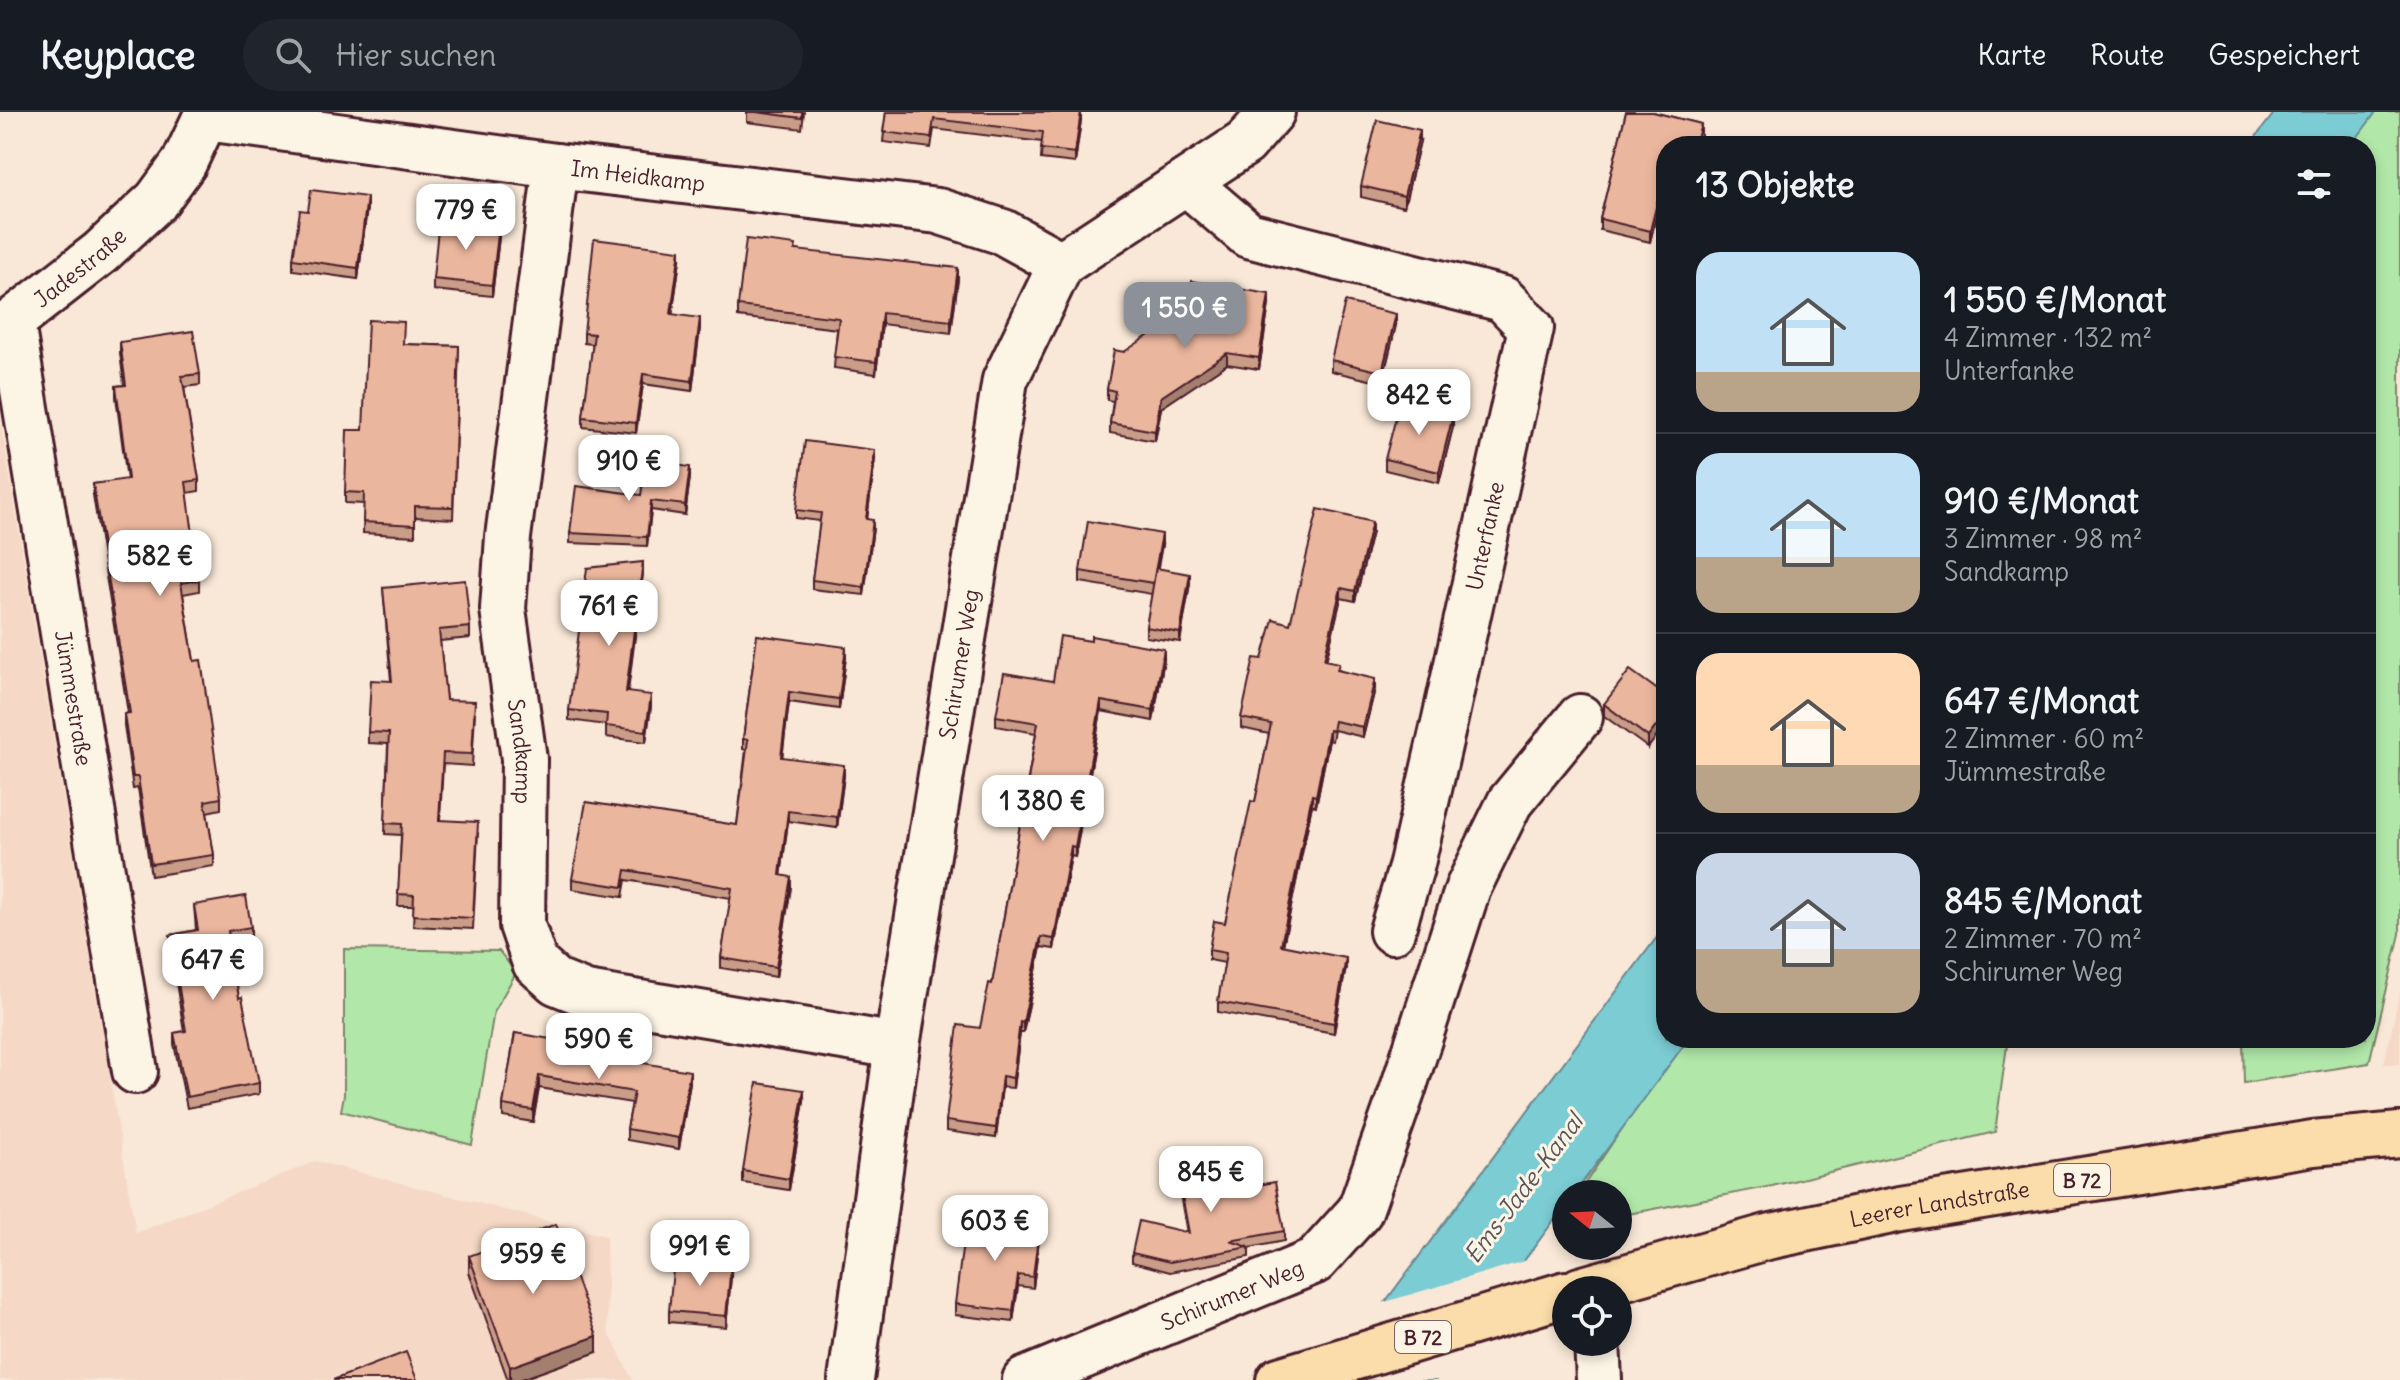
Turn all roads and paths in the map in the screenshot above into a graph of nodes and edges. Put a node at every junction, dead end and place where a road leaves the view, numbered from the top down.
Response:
1 (1272, 112) edge
2 (207, 115) edge
3 (556, 166) junction
4 (1186, 182) junction
5 (1061, 264) junction
6 (6, 327) edge
7 (1580, 717) dead end
8 (1392, 931) dead end
9 (897, 1046) junction
10 (135, 1071) dead end
11 (2400, 1135) edge
12 (1630, 1276) edge
13 (1552, 1299) edge
14 (1598, 1356) edge
15 (851, 1380) edge
16 (1025, 1380) edge
17 (1279, 1380) edge
18 (1599, 1380) edge

1 - 4 street
2 - 3 street, Im Heidkamp
2 - 6 street, Jadestraße
3 - 5 street, Im Heidkamp
3 - 9 street, Sandkamp
4 - 5 street
4 - 8 street, Unterfanke
5 - 9 street, Schirumer Weg
6 - 10 street, Jümmestraße
7 - 16 street, Schirumer Weg
9 - 15 street, Schirumer Weg
11 - 12 main road, Leerer Landstraße / B 72
13 - 17 main road, Leerer Landstraße / B 72
14 - 18 street

